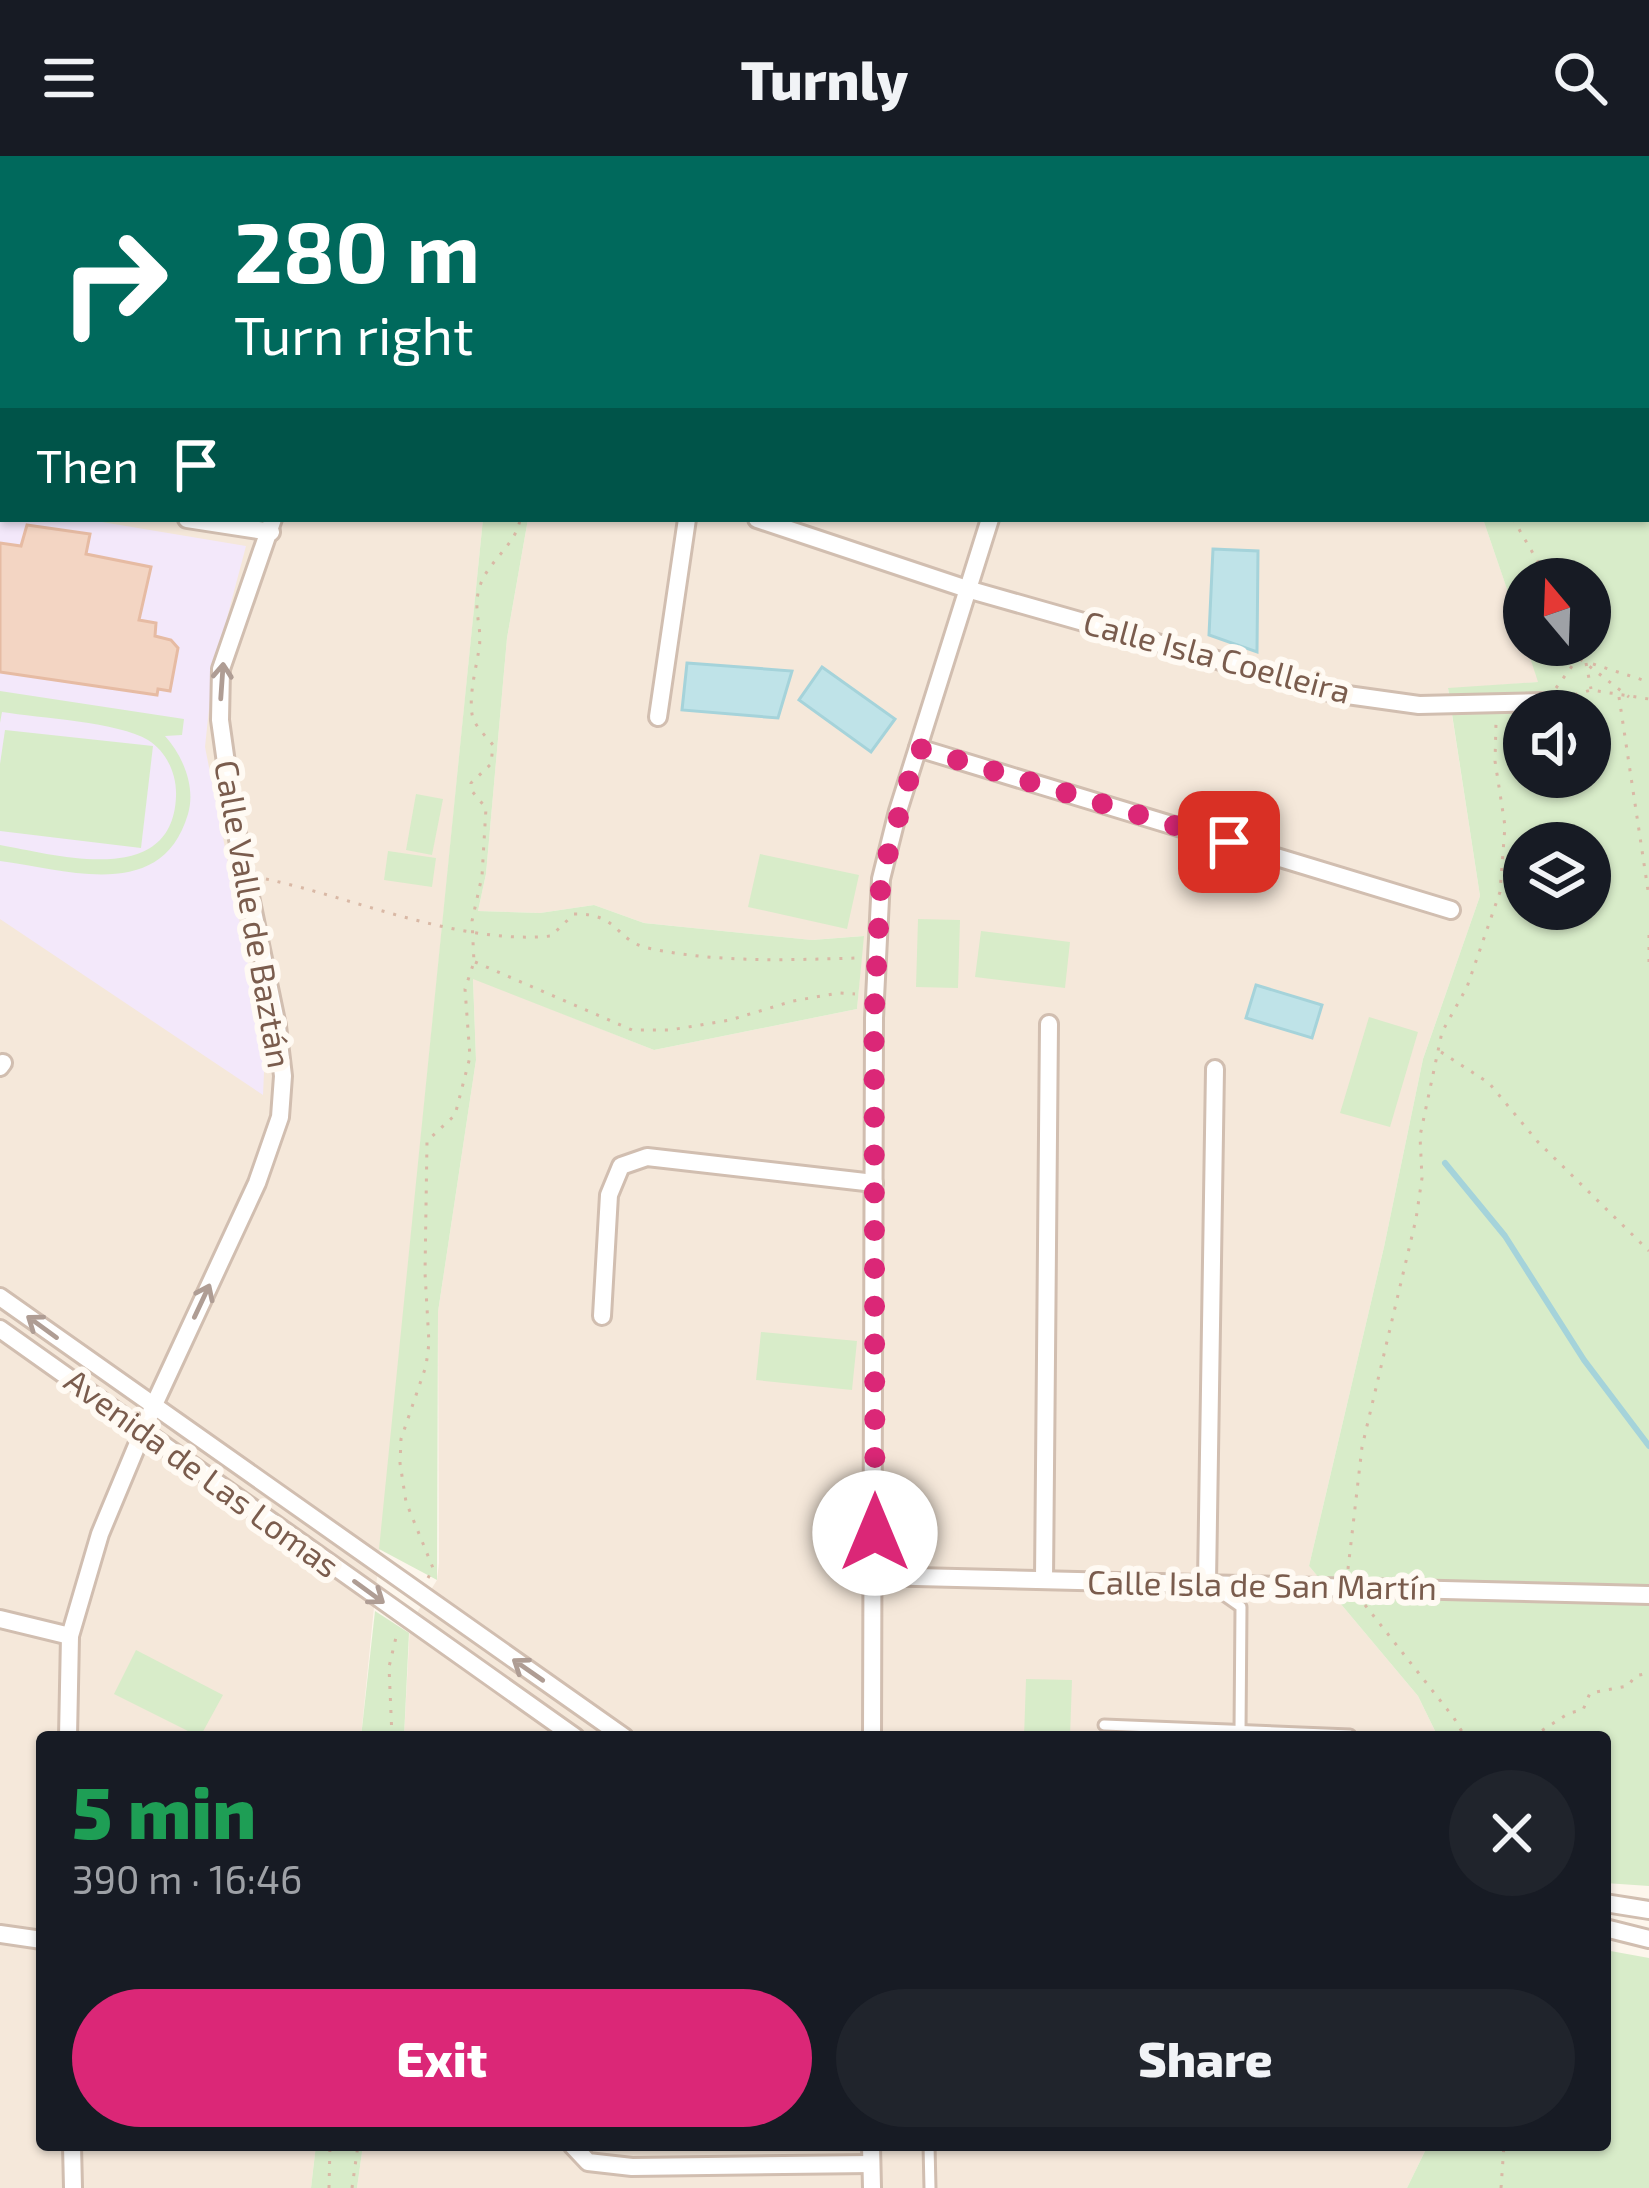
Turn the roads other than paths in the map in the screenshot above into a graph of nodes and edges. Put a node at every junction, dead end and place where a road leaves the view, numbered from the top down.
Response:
1 (230, 522) edge
2 (687, 522) edge
3 (767, 522) edge
4 (989, 522) edge
5 (272, 525) edge
6 (967, 589) junction
7 (1503, 703) edge
8 (658, 717) dead end
9 (918, 748) junction
10 (1451, 910) dead end
11 (1049, 1024) dead end
12 (1215, 1069) dead end
13 (874, 1183) junction
14 (0, 1297) edge
15 (602, 1316) dead end
16 (0, 1329) edge
17 (153, 1407) junction
18 (144, 1430) junction
19 (875, 1576) junction
20 (1044, 1580) junction
21 (1207, 1582) junction
22 (1649, 1595) edge
23 (0, 1619) edge
24 (70, 1636) junction
25 (1104, 1725) dead end
26 (68, 1731) edge
27 (566, 1731) edge
28 (616, 1731) edge
29 (872, 1731) edge
30 (1240, 1731) joint
31 (1611, 1904) edge
32 (1649, 1910) edge
33 (1611, 1930) edge
34 (0, 1934) edge
35 (36, 1939) edge
36 (1649, 1940) edge
37 (72, 2151) edge
38 (578, 2151) edge
39 (929, 2151) edge
40 (871, 2155) edge
41 (73, 2188) edge
42 (872, 2188) edge
43 (930, 2188) edge

1 - 5 street
2 - 8 street
3 - 6 street, Calle Isla Coelleira
4 - 6 street
17 -> 5 street, Calle Valle de Baztán
6 - 7 street, Calle Isla Coelleira
6 - 9 street
9 - 10 street
9 - 13 street
11 - 20 street
12 - 21 street
13 - 15 street
13 - 19 street
17 -> 14 street, Avenida de Las Lomas
16 - 18 street, Avenida de Las Lomas
17 - 18 street, Calle Valle de Baztán
28 -> 17 street, Avenida de Las Lomas
18 - 24 street, Calle Valle de Baztán
18 -> 27 street, Avenida de Las Lomas
19 - 20 street, Calle Isla de San Martín
19 - 29 street
20 - 21 street, Calle Isla de San Martín
21 - 22 street, Calle Isla de San Martín
21 - 30 lane
23 - 24 street
24 - 26 street, Calle Valle de Baztán
25 - 30 lane
31 - 32 street
33 - 36 street
34 - 35 street
37 - 41 street
38 - 40 street
39 - 43 lane
40 - 42 street

